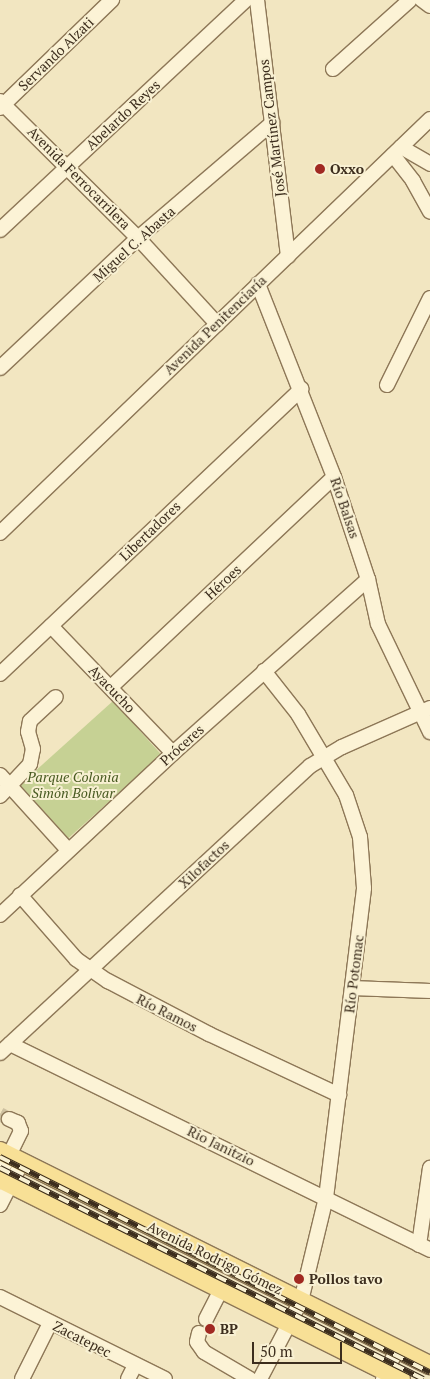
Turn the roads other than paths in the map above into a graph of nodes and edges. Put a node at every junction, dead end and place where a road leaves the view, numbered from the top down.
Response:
1 (112, 0) edge
2 (246, 0) edge
3 (257, 0) edge
4 (410, 0) edge
5 (422, 0) edge
6 (430, 6) edge
7 (333, 69) dead end
8 (2, 104) edge
9 (430, 119) edge
10 (272, 123) junction
11 (397, 151) junction
12 (430, 164) edge
13 (68, 166) junction
14 (430, 212) edge
15 (0, 230) edge
16 (138, 238) junction
17 (288, 256) junction
18 (258, 284) junction
19 (430, 298) edge
20 (217, 324) junction
21 (0, 368) edge
22 (387, 385) dead end
23 (301, 389) junction
24 (334, 477) junction
25 (0, 533) edge
26 (368, 579) junction
27 (51, 626) junction
28 (264, 671) junction
29 (0, 674) edge
30 (111, 686) junction
31 (56, 697) dead end
32 (424, 710) edge
33 (430, 732) edge
34 (173, 753) junction
35 (323, 757) junction
36 (0, 775) edge
37 (5, 791) edge
38 (68, 850) junction
39 (20, 895) junction
40 (0, 915) edge
41 (90, 970) junction
42 (352, 988) junction
43 (430, 991) edge
44 (5, 1048) edge
45 (339, 1095) junction
46 (9, 1119) tunnel mouth
47 (10, 1156) edge
48 (430, 1168) edge
49 (3, 1179) edge
50 (326, 1198) junction
51 (0, 1205) edge
52 (425, 1247) edge
53 (222, 1288) junction
54 (0, 1297) edge
55 (301, 1300) junction
56 (206, 1319) dead end
57 (290, 1322) junction
58 (50, 1323) junction
59 (199, 1333) dead end
60 (397, 1349) junction
61 (135, 1365) junction
62 (430, 1366) edge
63 (390, 1377) edge
64 (22, 1379) edge
65 (128, 1379) edge
66 (165, 1379) edge
67 (250, 1379) edge
68 (260, 1379) edge

1 - 8 street, Servando Alzati
2 - 13 street, Abelardo Reyes
3 - 10 street, José Martínez Campos
4 - 7 street
5 - 6 street
8 - 13 street, Avenida Ferrocarrilera
9 - 11 street, Avenida Penitenciaría
10 - 16 street, Miguel C. Abasta
10 - 17 street, José Martínez Campos
11 - 12 street
11 - 14 street
11 - 17 street, Avenida Penitenciaría
13 - 15 street, Abelardo Reyes
13 - 16 street, Avenida Ferrocarrilera
16 - 20 street, Avenida Ferrocarrilera
16 - 21 street, Miguel C. Abasta
17 - 18 street, Avenida Penitenciaría
18 - 20 street, Avenida Penitenciaría
18 - 23 street, Río Balsas
19 - 22 street
20 - 25 street, Avenida Penitenciaría
23 - 24 street, Río Balsas
23 - 27 street, Libertadores
24 - 26 street, Río Balsas
24 - 30 street, Héroes
26 - 28 street, Próceres
26 - 32 street, Río Balsas
27 - 29 street, Libertadores
27 - 30 street, Ayacucho
28 - 34 street, Próceres
28 - 35 street, Río Potomac
30 - 34 street, Ayacucho
31 - 37 street
32 - 33 street, Río Balsas
32 - 35 street, Xilofactos
34 - 38 street, Próceres
35 - 41 street, Xilofactos
35 - 42 street, Río Potomac
36 - 37 street
37 - 38 street
38 - 39 street, Próceres
39 - 40 street, Próceres
39 - 41 street, Río Ramos
41 - 44 street, Xilofactos
41 - 45 street, Río Ramos
42 - 43 street
42 - 45 street, Río Potomac
44 - 50 street, Rio Janitzio
45 - 50 street, Río Potomac
46 - 47 street
47 - 49 street
47 - 55 main road, Avenida Rodrigo Gómez
48 - 52 street
49 - 51 street
49 - 53 main road, Avenida Rodrigo Gómez
50 - 52 street, Rio Janitzio
50 - 55 street, Río Potomac
53 - 56 street
53 - 57 main road, Avenida Rodrigo Gómez
54 - 58 street, Zacatepec
55 - 57 street, Río Potomac
55 - 60 main road, Avenida Rodrigo Gómez
57 - 63 main road, Avenida Rodrigo Gómez
57 - 68 street, Río Potomac
58 - 61 street, Zacatepec
58 - 64 street
59 - 67 street
60 - 62 main road, Avenida Rodrigo Gómez
60 - 63 street
61 - 65 street
61 - 66 street, Zacatepec

